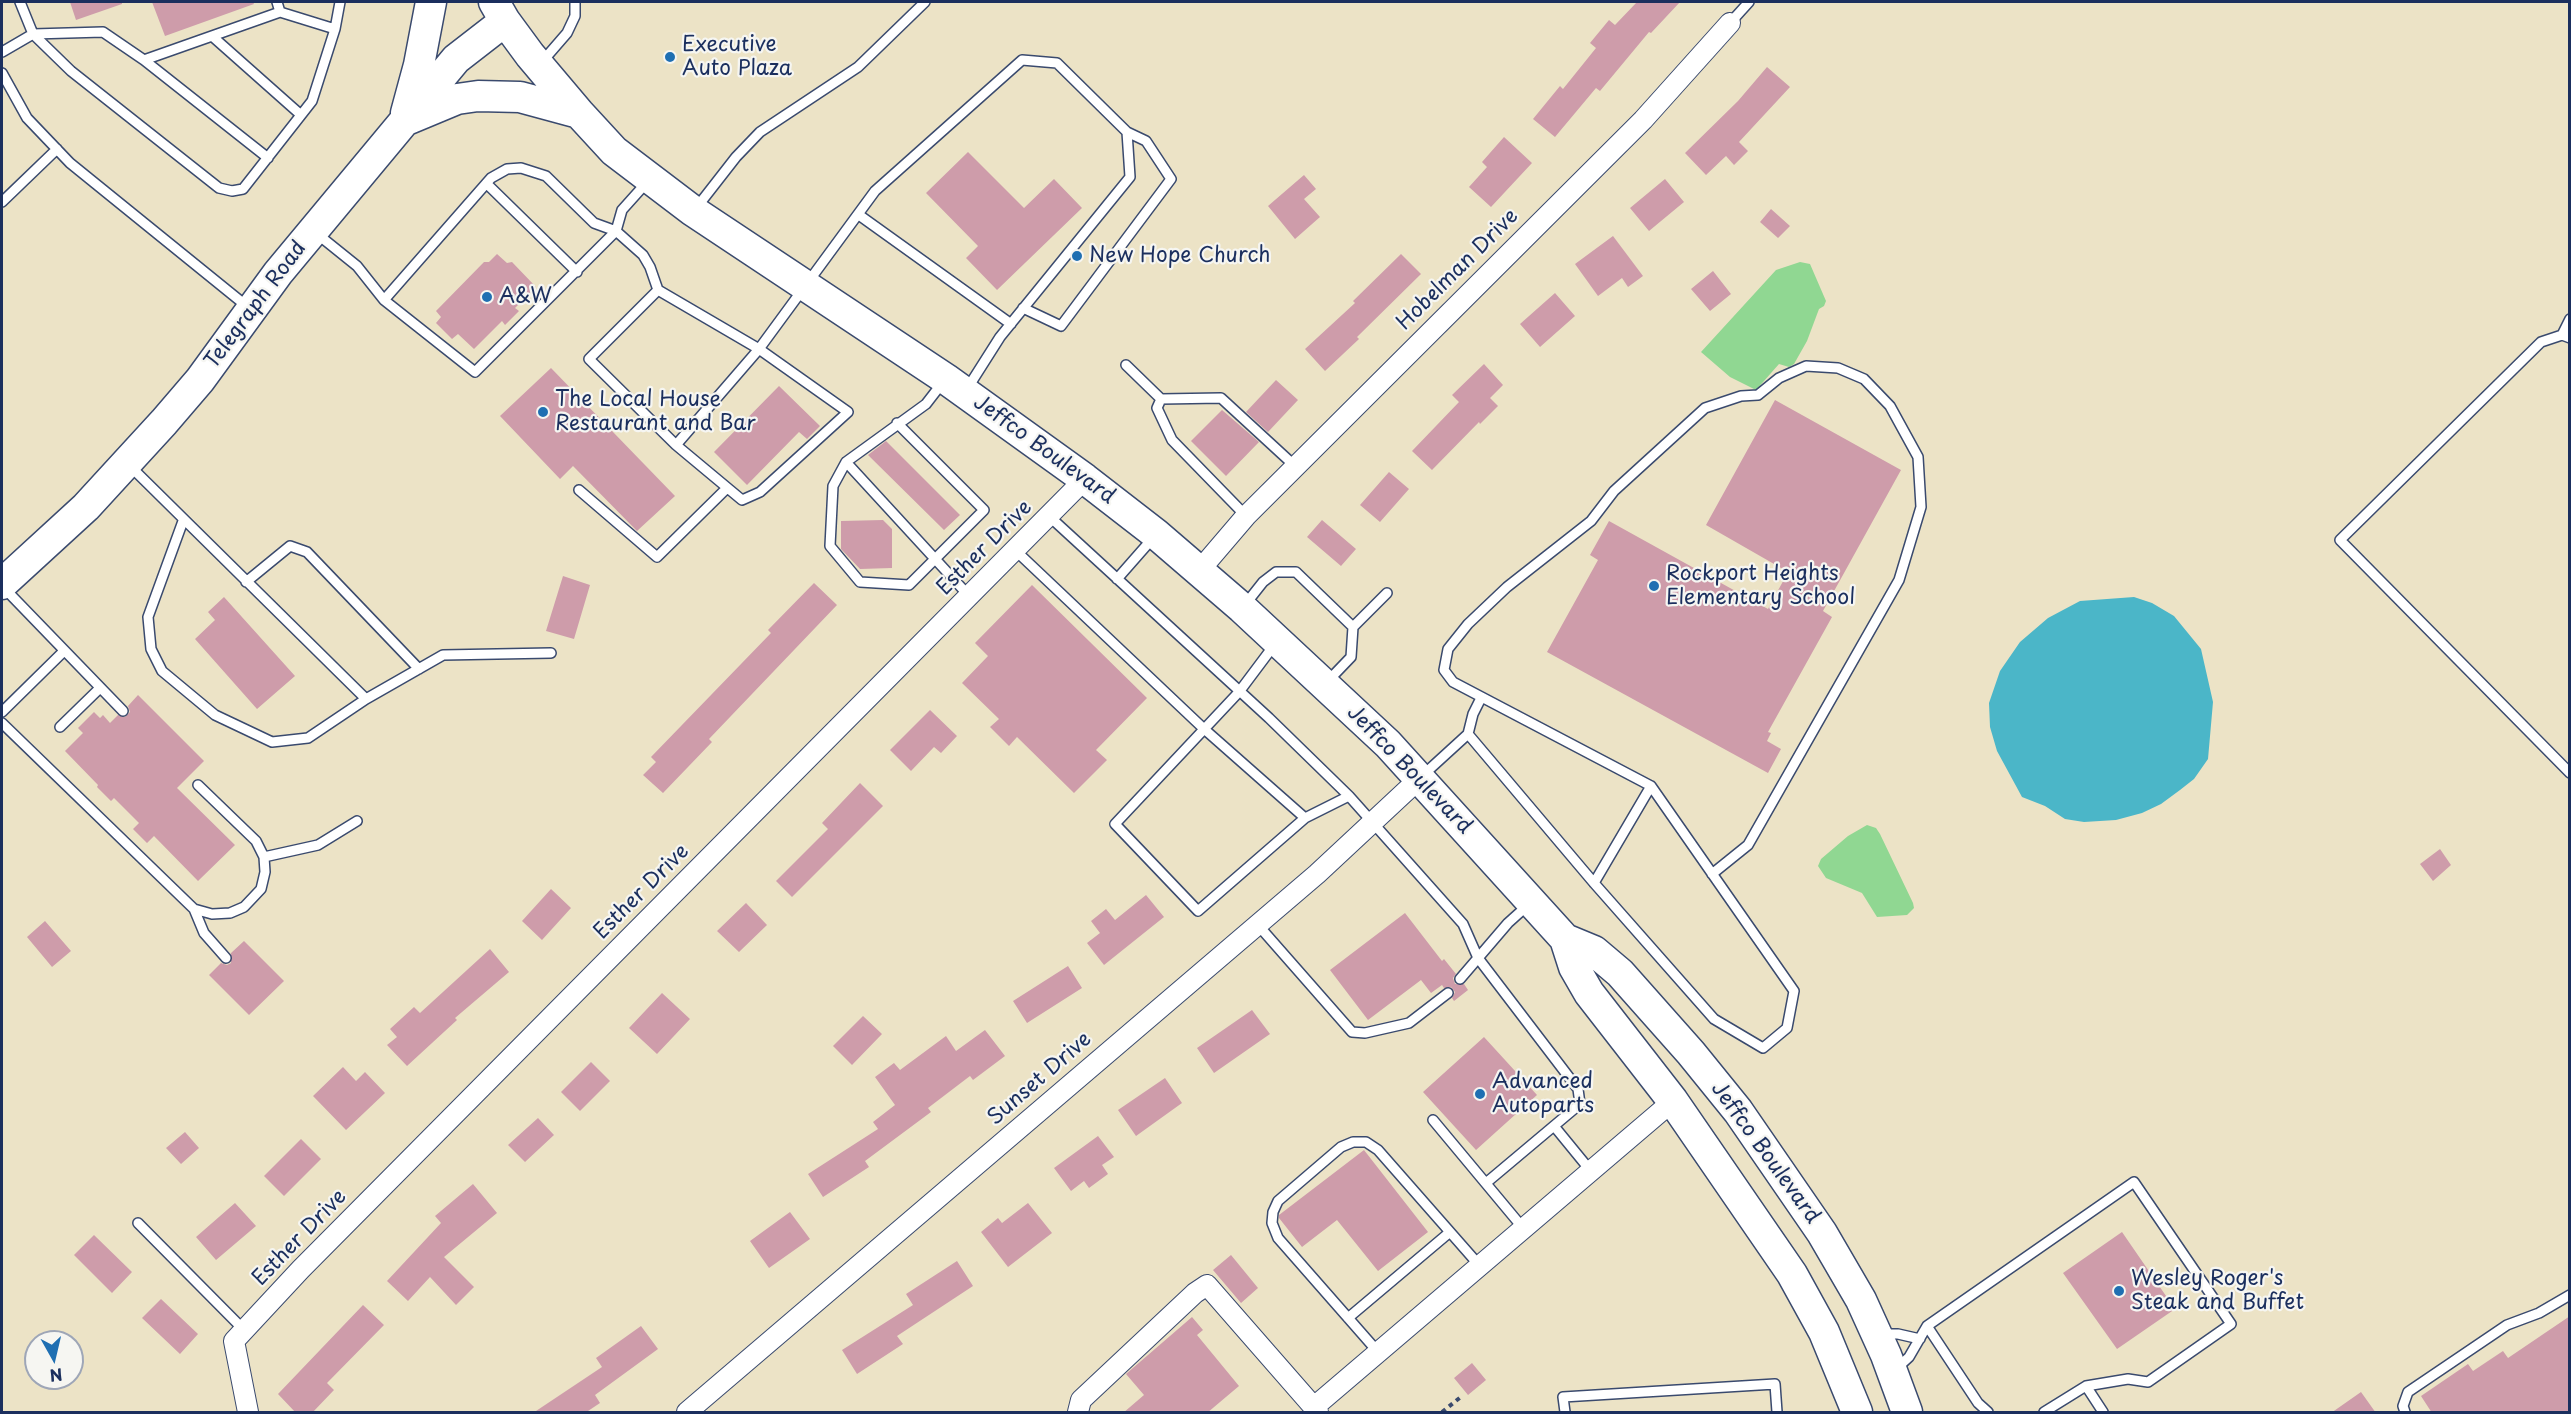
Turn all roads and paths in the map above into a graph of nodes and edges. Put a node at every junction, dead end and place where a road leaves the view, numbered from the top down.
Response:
1 (20, 2) edge
2 (277, 2) edge
3 (340, 2) edge
4 (431, 2) edge
5 (575, 2) edge
6 (925, 2) edge
7 (1749, 2) edge
8 (499, 11) edge
9 (280, 12) junction
10 (1730, 23) joint
11 (335, 29) junction
12 (33, 34) junction
13 (212, 36) junction
14 (2, 52) edge
15 (144, 60) junction
16 (539, 65) junction
17 (2, 73) edge
18 (579, 113) junction
19 (301, 115) junction
20 (404, 122) junction
21 (1127, 132) junction
22 (57, 149) junction
23 (268, 158) junction
24 (650, 179) junction
25 (487, 184) junction
26 (2, 202) edge
27 (693, 211) junction
28 (859, 215) junction
29 (313, 231) junction
30 (616, 231) junction
31 (577, 272) junction
32 (804, 286) junction
33 (658, 290) junction
34 (384, 300) junction
35 (1023, 308) junction
36 (251, 309) junction
37 (2570, 319) edge
38 (1011, 324) junction
39 (2566, 336) edge
40 (759, 349) junction
41 (1126, 364) dead end
42 (956, 385) junction
43 (1161, 399) junction
44 (897, 423) junction
45 (676, 446) junction
46 (846, 462) junction
47 (127, 464) junction
48 (1296, 467) junction
49 (1085, 478) junction
50 (727, 488) junction
51 (579, 490) dead end
52 (1246, 516) junction
53 (1050, 517) junction
54 (183, 521) junction
55 (1156, 534) junction
56 (1015, 550) junction
57 (933, 559) junction
58 (1199, 571) junction
59 (1117, 579) junction
60 (246, 582) junction
61 (2, 585) edge
62 (1387, 594) dead end
63 (970, 597) junction
64 (1242, 608) junction
65 (1353, 627) junction
66 (1278, 640) junction
67 (64, 651) junction
68 (551, 653) dead end
69 (419, 669) junction
70 (1326, 684) junction
71 (100, 688) junction
72 (1239, 692) junction
73 (1481, 698) junction
74 (366, 699) junction
75 (123, 711) dead end
76 (2, 712) edge
77 (2, 723) edge
78 (60, 727) dead end
79 (1203, 728) junction
80 (1468, 734) junction
81 (2570, 773) edge
82 (1420, 778) junction
83 (198, 785) dead end
84 (1651, 786) junction
85 (1349, 795) junction
86 (1305, 818) junction
87 (357, 821) dead end
88 (1371, 821) junction
89 (264, 857) junction
90 (1712, 874) junction
91 (1594, 883) junction
92 (1532, 902) junction
93 (195, 909) junction
94 (1258, 925) junction
95 (1565, 939) junction
96 (226, 958) dead end
97 (1478, 958) junction
98 (1460, 979) dead end
99 (1448, 993) dead end
100 (1673, 1101) junction
101 (1433, 1120) dead end
102 (1554, 1126) junction
103 (1590, 1170) junction
104 (1486, 1184) junction
105 (138, 1223) dead end
106 (1522, 1228) junction
107 (1450, 1232) junction
108 (1479, 1265) junction
109 (2570, 1295) edge
110 (1348, 1318) junction
111 (1927, 1326) junction
112 (1877, 1335) junction
113 (239, 1336) junction
114 (1920, 1338) junction
115 (1378, 1352) junction
116 (1893, 1372) junction
117 (2086, 1386) junction
118 (1462, 1396) dead end
119 (1316, 1410) edge
120 (248, 1413) edge
121 (687, 1413) edge
122 (1078, 1413) edge
123 (1442, 1413) edge
124 (1564, 1413) edge
125 (1777, 1413) edge
126 (1857, 1413) edge
127 (1907, 1413) edge
128 (1988, 1413) edge
129 (2044, 1413) edge
130 (2103, 1413) edge
131 (2405, 1413) edge

1 - 12 lane
2 - 9 lane
3 - 11 lane
4 - 20 main road
5 - 16 lane
6 - 27 lane
7 - 10 lane, Hobelman Drive
8 - 16 main road, Jeffco Boulevard
8 - 20 main road, Telegraph Road
9 - 11 lane
9 - 13 lane
10 - 48 street, Hobelman Drive
11 - 19 lane
12 - 14 lane
12 - 15 lane
12 - 23 lane
13 - 15 lane
13 - 19 lane
15 - 23 lane
16 - 18 main road, Jeffco Boulevard
17 - 22 lane
18 - 20 main road
18 - 24 main road, Jeffco Boulevard
19 - 23 lane
20 - 29 main road, Telegraph Road
21 - 28 lane
21 - 35 lane
21 - 35 lane
22 - 26 lane
22 - 36 lane
24 - 27 main road, Jeffco Boulevard
24 - 30 lane
25 - 30 lane
25 - 31 lane
25 - 34 lane
27 - 32 main road, Jeffco Boulevard
28 - 32 lane
28 - 38 lane
29 - 34 lane
29 - 36 main road, Telegraph Road
30 - 31 lane
30 - 33 lane
31 - 34 lane
32 - 40 lane
32 - 42 main road, Jeffco Boulevard
33 - 40 lane
33 - 45 lane
35 - 38 lane
36 - 47 main road, Telegraph Road
37 - 39 lane
38 - 42 lane
39 - 81 lane
40 - 45 lane
40 - 50 lane
41 - 43 lane
42 - 44 lane
42 - 49 main road, Jeffco Boulevard
43 - 48 lane
43 - 52 lane
44 - 46 lane
44 - 57 lane
45 - 50 lane
46 - 57 lane
46 - 57 lane
47 - 54 lane
47 - 61 main road, Telegraph Road
48 - 52 street, Hobelman Drive
49 - 53 street, Esther Drive
49 - 55 main road, Jeffco Boulevard
50 - 51 lane
52 - 58 street, Hobelman Drive
53 - 56 street, Esther Drive
53 - 59 lane
54 - 60 lane
54 - 74 lane
55 - 58 main road, Jeffco Boulevard
55 - 59 lane
56 - 63 street, Esther Drive
56 - 79 lane
57 - 63 lane
58 - 64 main road, Jeffco Boulevard
59 - 72 lane
60 - 69 lane
60 - 74 lane
61 - 67 lane
62 - 65 lane
63 - 113 street, Esther Drive
64 - 65 lane
64 - 66 main road, Jeffco Boulevard
65 - 70 lane
66 - 70 main road, Jeffco Boulevard
66 - 72 lane
67 - 71 lane
67 - 76 lane
68 - 69 lane
69 - 74 lane
70 - 82 main road, Jeffco Boulevard
71 - 75 lane
71 - 78 lane
72 - 79 lane
72 - 85 lane
73 - 80 lane
73 - 84 lane
73 - 90 lane
77 - 93 lane
79 - 86 lane
79 - 86 lane
80 - 82 lane
80 - 91 lane
82 - 88 street, Sunset Drive
82 - 92 main road, Jeffco Boulevard
83 - 89 lane
84 - 90 lane
84 - 91 lane
85 - 86 lane
85 - 88 lane
87 - 89 lane
88 - 94 street, Sunset Drive
88 - 97 lane
89 - 93 lane
90 - 91 lane
92 - 95 main road, Jeffco Boulevard
92 - 97 lane
93 - 96 lane
94 - 99 lane
94 - 121 street, Sunset Drive
95 - 100 main road, Jeffco Boulevard
95 - 112 main road, Jeffco Boulevard
97 - 98 lane
97 - 102 lane
100 - 103 street
100 - 126 main road, Jeffco Boulevard
101 - 104 lane
102 - 103 lane
102 - 104 lane
103 - 106 street
104 - 106 lane
105 - 113 lane
106 - 108 street
107 - 108 lane
107 - 110 lane
107 - 110 lane
108 - 115 street
109 - 131 lane
110 - 115 lane
111 - 114 lane
111 - 117 lane
111 - 128 lane
112 - 114 lane
112 - 116 main road, Jeffco Boulevard
113 - 120 street
114 - 116 lane
115 - 119 street
116 - 127 main road, Jeffco Boulevard
117 - 129 lane
117 - 130 lane
118 - 123 path
119 - 122 street
124 - 125 lane

